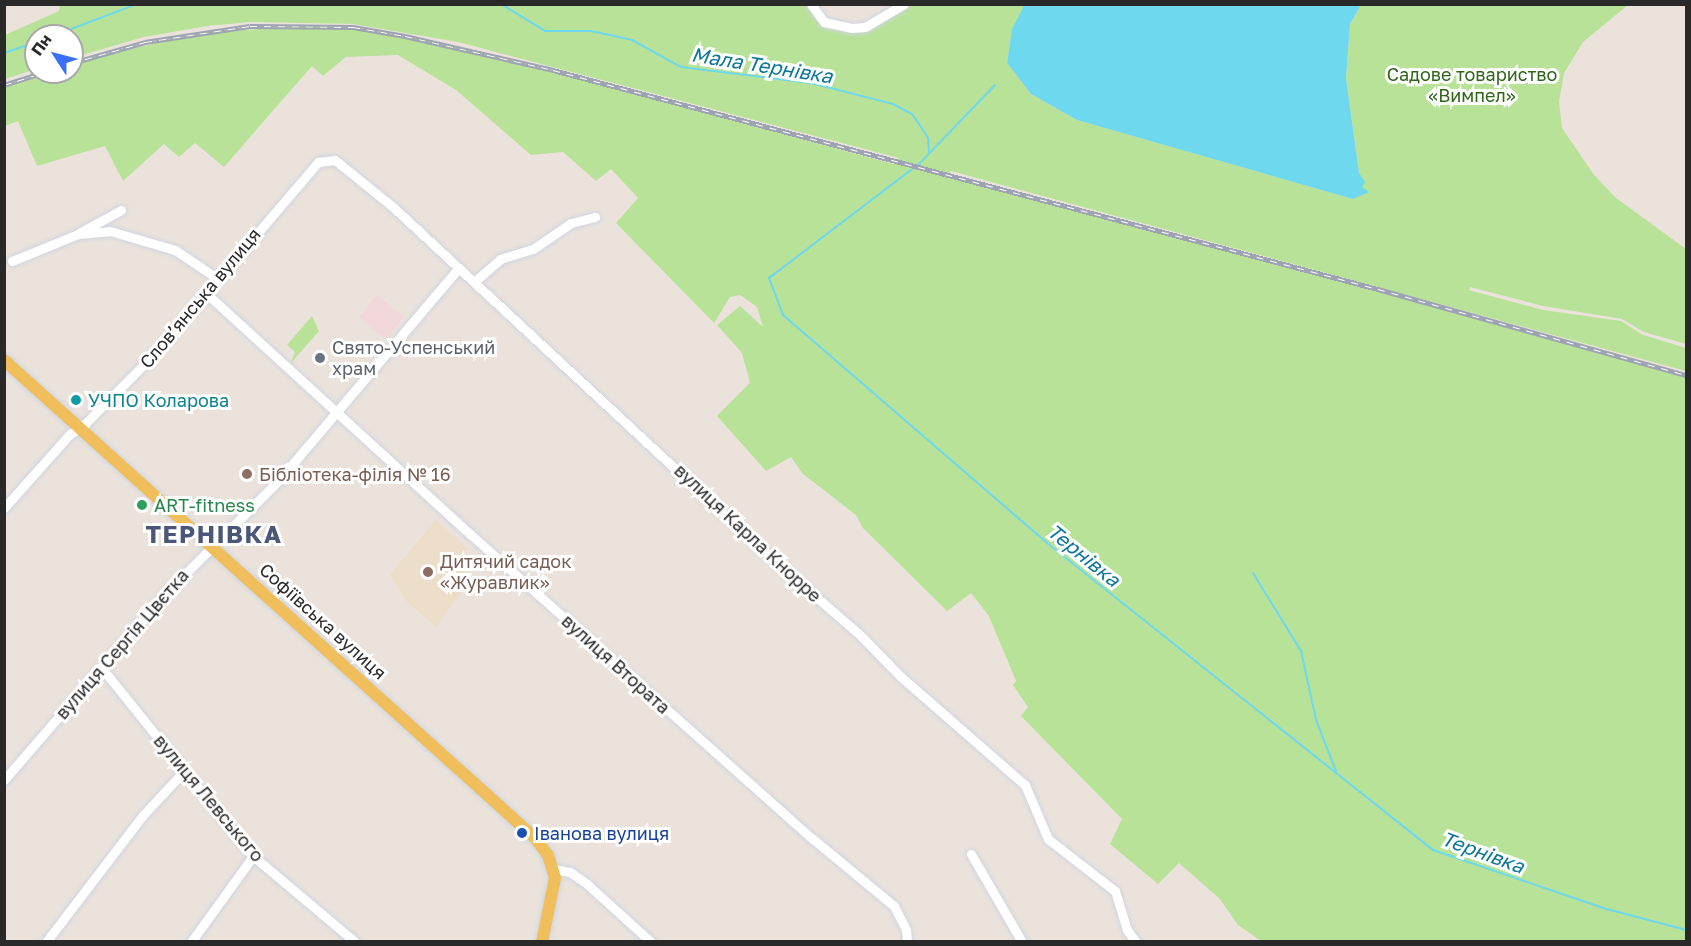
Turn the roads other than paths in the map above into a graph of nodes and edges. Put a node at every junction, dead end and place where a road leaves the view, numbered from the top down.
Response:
1 (811, 4) edge
2 (904, 4) edge
3 (318, 162) joint
4 (121, 210) dead end
5 (596, 216) dead end
6 (78, 234) junction
7 (12, 261) dead end
8 (458, 269) junction
9 (218, 279) junction
10 (474, 282) junction
11 (207, 294) junction
12 (4, 360) edge
13 (335, 414) junction
14 (80, 428) junction
15 (4, 508) edge
16 (213, 546) junction
17 (101, 667) junction
18 (185, 770) junction
19 (4, 780) edge
20 (971, 854) dead end
21 (254, 856) junction
22 (553, 869) junction
23 (46, 942) edge
24 (191, 942) edge
25 (355, 942) edge
26 (542, 942) edge
27 (651, 942) edge
28 (907, 942) edge
29 (1022, 942) edge
30 (1136, 942) edge

1 - 2 street
3 - 8 street, вулиця Карла Кнорре
3 - 9 street, Словʼянська вулиця
4 - 6 street
5 - 10 street
6 - 7 street
6 - 9 street
8 - 10 street, вулиця Карла Кнорре
8 - 13 street, вулиця Сергія Цвєтка
9 - 11 street, Словʼянська вулиця
10 - 30 street, вулиця Карла Кнорре
11 - 13 street, вулиця Втората
11 - 14 street, Словʼянська вулиця
12 - 14 main road, Софіївська вулиця
13 - 16 street, вулиця Сергія Цвєтка
13 - 28 street, вулиця Втората
14 - 15 street, Словʼянська вулиця
14 - 16 main road, Софіївська вулиця
16 - 17 street, вулиця Сергія Цвєтка
16 - 22 main road, Софіївська вулиця
17 - 18 street, вулиця Левського
17 - 19 street, вулиця Сергія Цвєтка
18 - 21 street, вулиця Левського
18 - 23 street
20 - 29 street
21 - 24 street
21 - 25 street, вулиця Левського
22 - 26 main road
22 - 27 street

